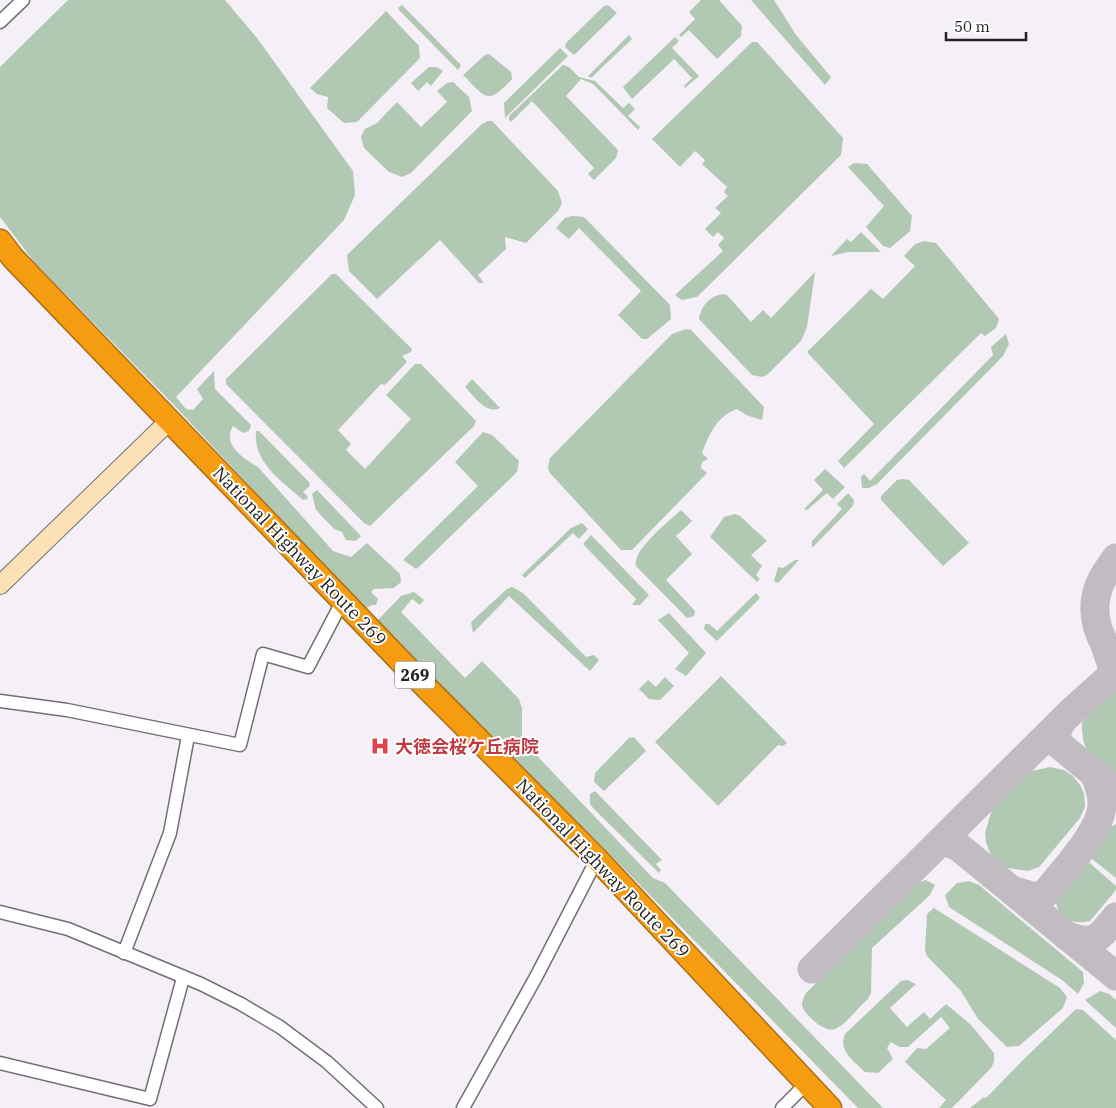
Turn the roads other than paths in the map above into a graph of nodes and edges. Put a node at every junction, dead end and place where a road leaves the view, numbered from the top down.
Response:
1 (23, 0) edge
2 (0, 22) edge
3 (0, 241) edge
4 (170, 420) junction
5 (0, 586) edge
6 (343, 600) junction
7 (0, 701) edge
8 (188, 736) junction
9 (597, 859) junction
10 (0, 912) edge
11 (124, 952) junction
12 (183, 978) junction
13 (0, 1063) edge
14 (806, 1084) junction
15 (377, 1108) edge
16 (463, 1108) edge
17 (782, 1108) edge
18 (830, 1108) edge

1 - 2 street
3 - 4 highway, National Highway Route 269 / 269
4 - 5 street
4 - 6 highway, National Highway Route 269 / 269
6 - 8 street
6 - 9 highway, National Highway Route 269 / 269
7 - 8 street
8 - 11 street
9 - 14 highway, National Highway Route 269 / 269
9 - 16 street
10 - 11 street
11 - 12 street
12 - 13 street
12 - 15 street
14 - 17 street
14 - 18 highway, National Highway Route 269 / 269

